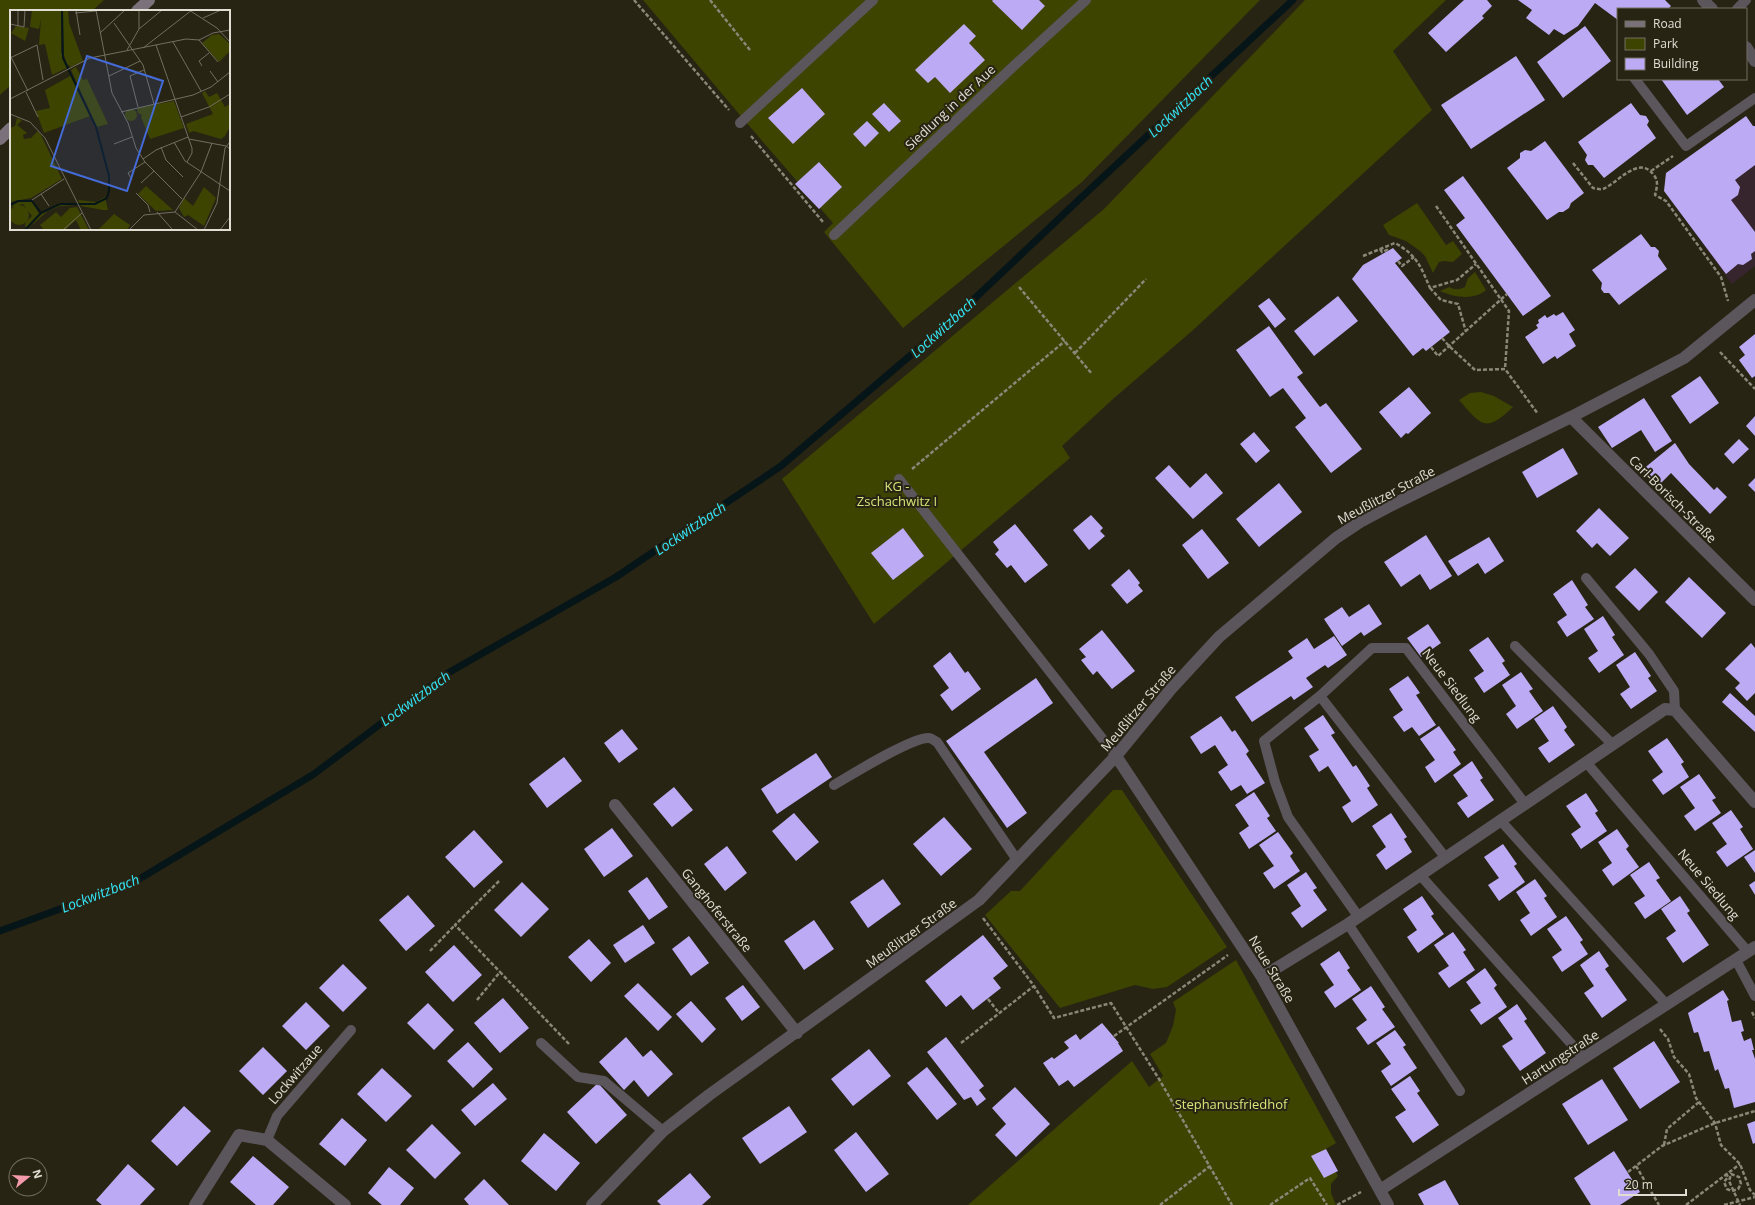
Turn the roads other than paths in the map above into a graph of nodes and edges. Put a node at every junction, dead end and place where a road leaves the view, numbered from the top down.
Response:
1 (149, 0) edge
2 (873, 0) edge
3 (1086, 0) edge
4 (1703, 0) edge
5 (1746, 0) edge
6 (1711, 8) edge
7 (1738, 8) edge
8 (138, 10) edge
9 (1747, 49) edge
10 (1755, 61) edge
11 (1636, 80) edge
12 (1755, 98) edge
13 (740, 123) dead end
14 (10, 129) edge
15 (0, 139) edge
16 (834, 235) dead end
17 (1755, 300) edge
18 (1571, 417) junction
19 (899, 479) road end
20 (1586, 578) dead end
21 (1755, 600) edge
22 (1515, 646) dead end
23 (1320, 696) junction
24 (1675, 710) junction
25 (1613, 745) junction
26 (1116, 756) junction
27 (1586, 762) junction
28 (834, 785) dead end
29 (1755, 802) edge
30 (1525, 804) junction
31 (615, 805) dead end
32 (1500, 820) junction
33 (1445, 857) junction
34 (1017, 860) junction
35 (1420, 875) junction
36 (1358, 916) junction
37 (1348, 924) junction
38 (1752, 950) edge
39 (1736, 960) junction
40 (1262, 977) junction
41 (1755, 996) edge
42 (1667, 1005) junction
43 (351, 1030) dead end
44 (796, 1033) junction
45 (541, 1043) dead end
46 (1584, 1058) junction
47 (1460, 1091) dead end
48 (663, 1132) junction
49 (267, 1140) junction
50 (1378, 1187) junction
51 (195, 1205) edge
52 (345, 1205) edge
53 (592, 1205) edge
54 (1388, 1205) edge

1 - 8 street
2 - 13 lane
3 - 16 lane, Siedlung in der Aue
4 - 6 street
5 - 7 lane
9 - 10 street
11 - 12 lane
14 - 15 street
17 - 18 street, Meußlitzer Straße
18 - 21 street, Carl-Borisch-Straße
18 - 26 street, Meußlitzer Straße
19 - 26 lane
20 - 24 lane
22 - 25 lane
23 - 30 lane, Neue Siedlung
23 - 33 lane
23 - 36 lane, Neue Siedlung
24 - 25 street
24 - 29 street
25 - 27 street
26 - 34 street, Meußlitzer Straße
26 - 40 street, Neue Straße
27 - 30 street
27 - 38 lane, Neue Siedlung
28 - 34 lane
30 - 32 street
31 - 44 street, Ganghoferstraße
32 - 33 street
32 - 42 lane
33 - 35 street
34 - 44 street, Meußlitzer Straße
35 - 36 street
35 - 46 lane
36 - 37 street
37 - 40 street
37 - 47 lane
38 - 39 street, Hartungstraße
39 - 41 lane
39 - 42 street, Hartungstraße
40 - 50 street, Neue Straße
42 - 46 street, Hartungstraße
43 - 49 lane, Lockwitzaue
44 - 48 street, Meußlitzer Straße
45 - 48 lane
46 - 50 street, Hartungstraße
48 - 53 street, Meußlitzer Straße
49 - 51 street
49 - 52 street
50 - 54 street, Neue Straße

